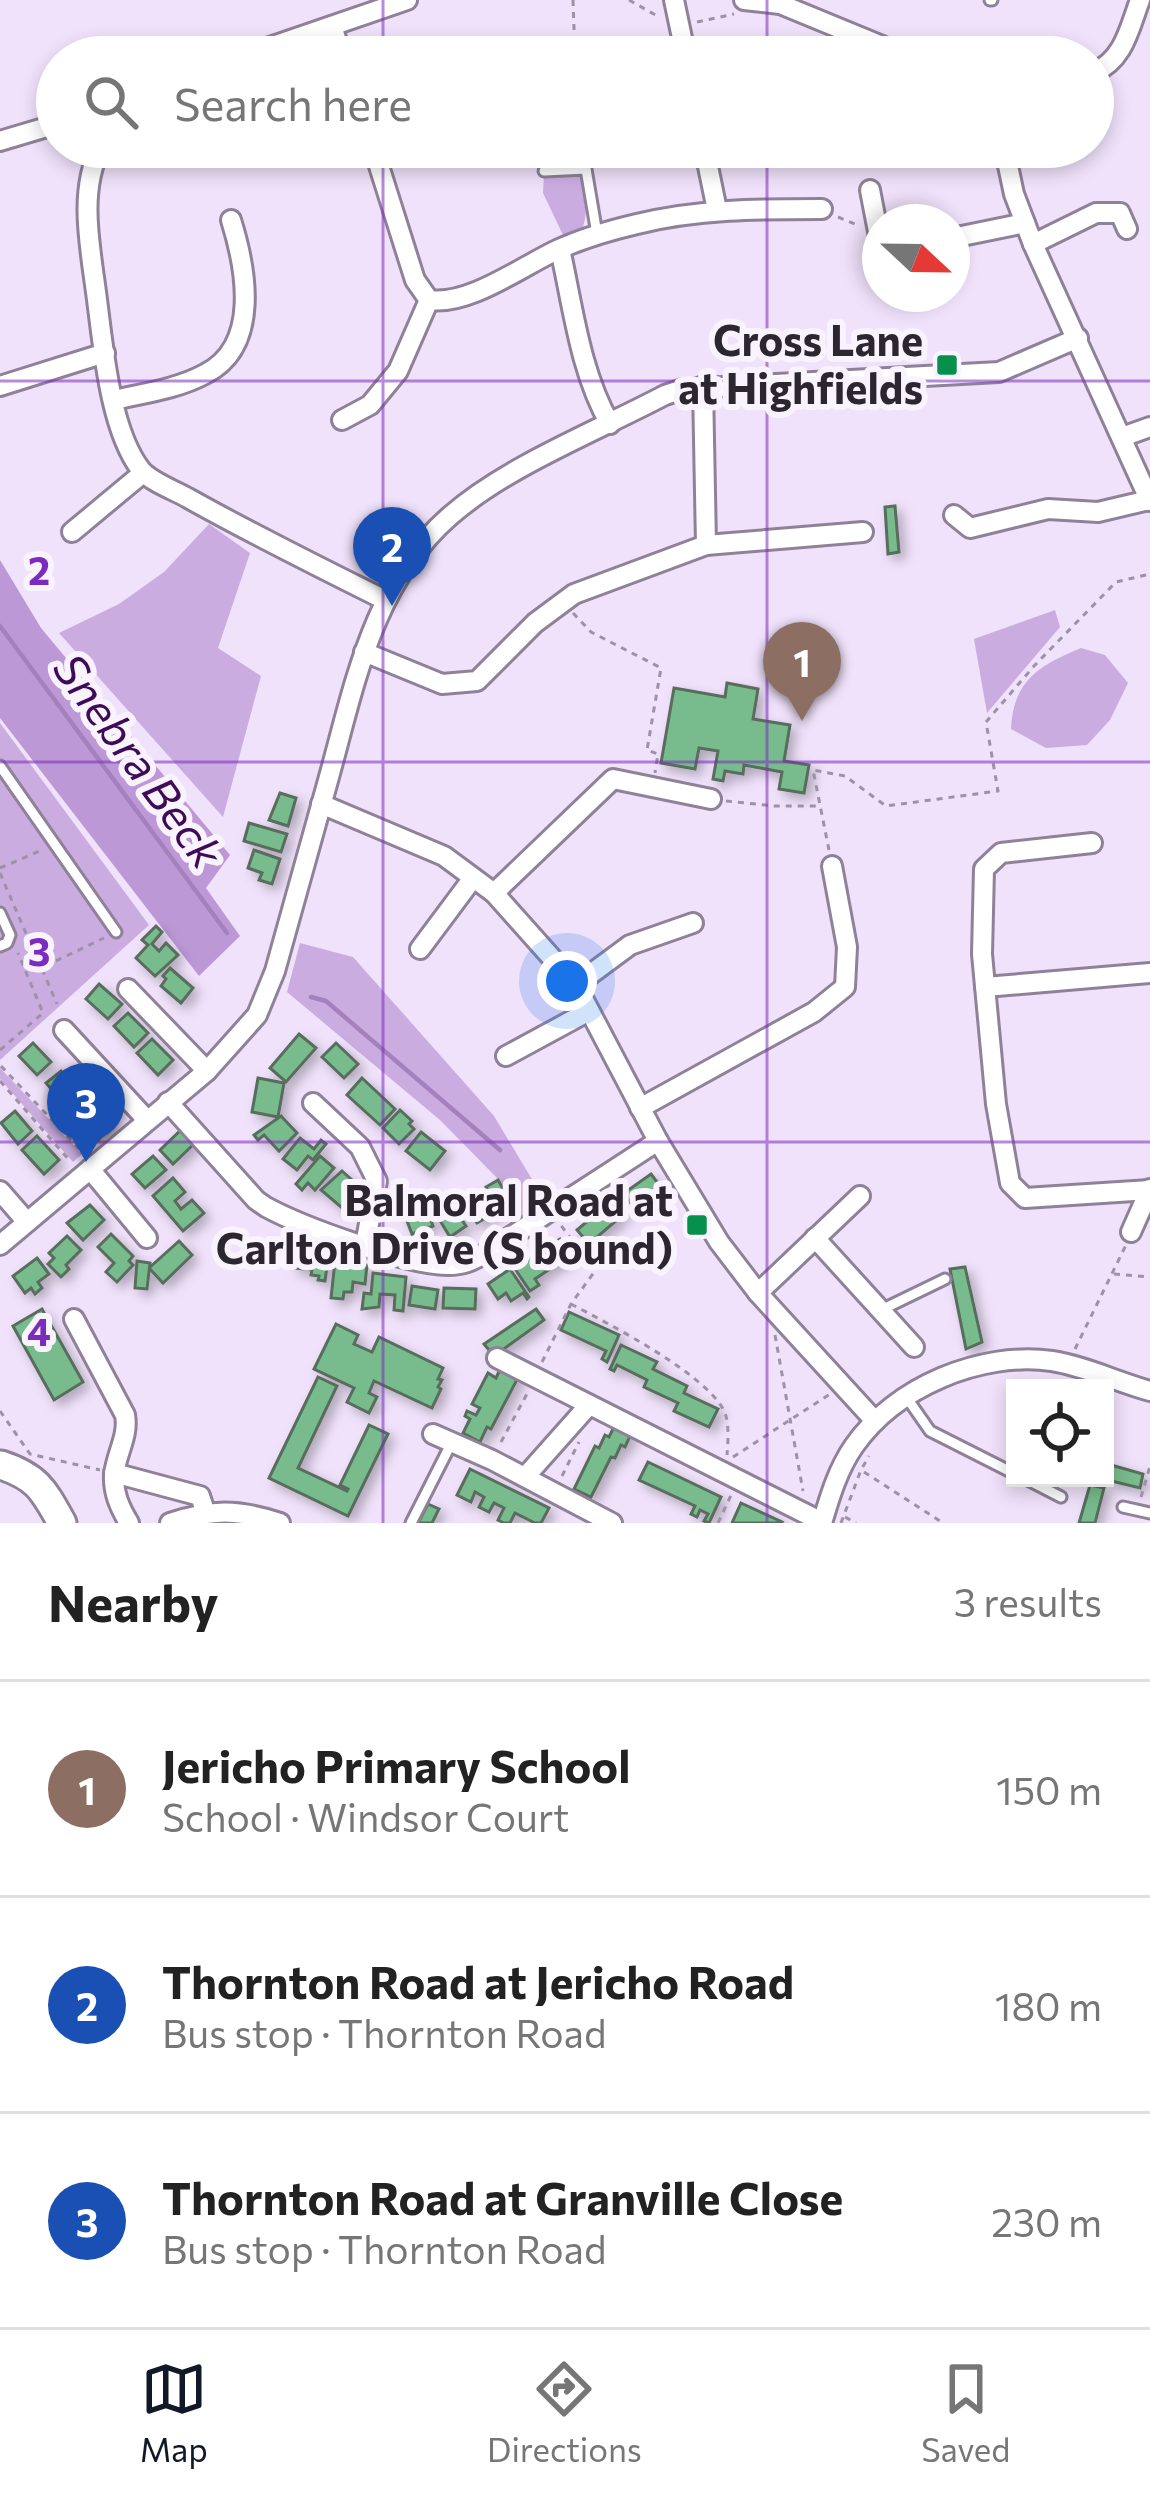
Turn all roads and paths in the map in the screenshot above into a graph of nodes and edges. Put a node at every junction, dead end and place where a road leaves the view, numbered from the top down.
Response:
1 (407, 0) edge
2 (573, 0) edge
3 (674, 0) edge
4 (744, 0) edge
5 (1141, 0) edge
6 (332, 26) junction
7 (303, 36) edge
8 (335, 36) edge
9 (574, 36) edge
10 (682, 36) edge
11 (858, 36) edge
12 (1114, 59) edge
13 (36, 130) edge
14 (0, 141) edge
15 (95, 168) edge
16 (380, 168) edge
17 (708, 168) edge
18 (1008, 168) edge
19 (544, 171) dead end
20 (870, 190) dead end
21 (873, 204) edge
22 (822, 208) joint
23 (717, 210) junction
24 (231, 220) dead end
25 (1025, 223) junction
26 (862, 228) edge
27 (1127, 230) dead end
28 (970, 234) edge
29 (597, 237) junction
30 (1033, 244) junction
31 (560, 249) junction
32 (429, 300) junction
33 (1078, 338) junction
34 (104, 353) junction
35 (0, 386) edge
36 (704, 386) junction
37 (114, 400) junction
38 (342, 420) dead end
39 (610, 424) junction
40 (1150, 427) edge
41 (1122, 437) junction
42 (142, 473) junction
43 (1150, 500) edge
44 (954, 515) dead end
45 (72, 532) dead end
46 (863, 532) dead end
47 (706, 545) junction
48 (1150, 574) edge
49 (385, 600) junction
50 (563, 602) junction
51 (364, 652) junction
52 (0, 766) edge
53 (653, 787) junction
54 (711, 799) joint
55 (321, 804) junction
56 (820, 806) junction
57 (1092, 843) dead end
58 (55, 844) junction
59 (832, 866) joint
60 (0, 871) edge
61 (472, 878) junction
62 (494, 893) junction
63 (0, 913) edge
64 (693, 922) dead end
65 (116, 932) joint
66 (10, 935) junction
67 (0, 946) edge
68 (420, 949) dead end
69 (41, 968) junction
70 (1150, 974) edge
71 (576, 985) junction
72 (986, 987) junction
73 (138, 992) dead end
74 (57, 1004) dead end
75 (590, 1011) junction
76 (65, 1030) dead end
77 (0, 1051) edge
78 (506, 1056) dead end
79 (1, 1066) edge
80 (207, 1071) junction
81 (0, 1082) edge
82 (168, 1102) junction
83 (313, 1103) dead end
84 (640, 1108) junction
85 (147, 1120) junction
86 (658, 1142) junction
87 (89, 1170) junction
88 (1150, 1189) edge
89 (0, 1191) edge
90 (860, 1196) dead end
91 (551, 1211) junction
92 (27, 1222) junction
93 (1131, 1232) joint
94 (147, 1238) dead end
95 (815, 1238) junction
96 (0, 1245) edge
97 (365, 1245) junction
98 (1112, 1274) junction
99 (1150, 1277) edge
100 (945, 1279) dead end
101 (763, 1299) junction
102 (571, 1304) junction
103 (881, 1310) junction
104 (74, 1319) dead end
105 (914, 1347) dead end
106 (497, 1358) dead end
107 (1067, 1364) junction
108 (534, 1378) junction
109 (843, 1386) junction
110 (1150, 1391) edge
111 (907, 1398) junction
112 (592, 1407) junction
113 (0, 1411) edge
114 (790, 1420) junction
115 (875, 1421) junction
116 (442, 1439) joint
117 (876, 1445) dead end
118 (492, 1460) junction
119 (0, 1462) edge
120 (1150, 1466) edge
121 (1006, 1469) edge
122 (861, 1470) junction
123 (718, 1471) junction
124 (114, 1473) junction
125 (525, 1477) junction
126 (738, 1480) junction
127 (1042, 1487) edge
128 (554, 1491) junction
129 (1061, 1497) dead end
130 (1123, 1507) dead end
131 (1137, 1510) junction
132 (205, 1511) junction
133 (1150, 1513) edge
134 (582, 1516) edge
135 (844, 1516) junction
136 (817, 1520) edge
137 (62, 1523) edge
138 (129, 1523) edge
139 (170, 1523) edge
140 (280, 1523) edge
141 (411, 1523) edge
142 (612, 1523) edge
143 (718, 1523) edge
144 (841, 1523) edge
145 (856, 1523) edge
146 (943, 1523) edge

1 - 6 street
2 - 9 path
3 - 10 street
4 - 11 street
5 - 12 street
6 - 7 street
6 - 8 street
13 - 14 street
15 - 34 street
16 - 32 street
17 - 23 street
18 - 25 street
19 - 29 lane
20 - 21 street
22 - 23 street
22 - 26 path
23 - 29 street
24 - 37 street
25 - 28 street
25 - 30 street
27 - 30 street
29 - 31 street
30 - 33 street
31 - 32 street
31 - 39 street
32 - 38 street
33 - 36 street
33 - 41 street
34 - 35 street
34 - 37 street
36 - 39 street
36 - 47 street
37 - 42 street
39 - 49 street
40 - 41 street
41 - 43 street
42 - 45 street
42 - 49 street
43 - 44 street
46 - 47 street
47 - 50 street
48 - 56 path
49 - 51 street
50 - 51 street
50 - 53 path
51 - 55 street
52 - 58 lane
53 - 54 street
53 - 62 street
54 - 56 path
55 - 61 street
55 - 80 street
56 - 59 path
57 - 72 street
58 - 60 path
58 - 65 lane
59 - 84 street
60 - 69 path
61 - 62 street
61 - 68 street
62 - 71 street
63 - 66 lane
64 - 71 street
65 - 69 path
66 - 67 lane
66 - 77 path
69 - 74 path
70 - 72 street
71 - 75 street
72 - 88 street
73 - 80 street
75 - 78 street
75 - 84 street
76 - 85 street
79 - 87 path
80 - 82 street
81 - 87 path
82 - 85 street
82 - 97 street
83 - 97 street
84 - 86 street
85 - 87 street
86 - 91 street
86 - 101 street
87 - 92 street
87 - 94 street
88 - 93 street
89 - 92 street
90 - 95 street
91 - 97 street
91 - 102 path
92 - 96 street
93 - 98 path
95 - 101 street
95 - 103 street
98 - 99 path
98 - 107 path
100 - 103 lane
101 - 109 street
101 - 114 path
102 - 108 path
102 - 123 path
103 - 105 street
104 - 124 street
106 - 108 street
107 - 110 street
107 - 111 street
108 - 112 street
108 - 118 path
109 - 114 path
109 - 115 street
111 - 115 street
111 - 121 lane
112 - 123 street
112 - 125 street
112 - 128 path
113 - 124 path
114 - 123 path
114 - 136 path
115 - 136 street
116 - 118 street
116 - 141 lane
117 - 122 path
118 - 125 street
119 - 137 street
120 - 131 path
122 - 135 path
122 - 146 path
123 - 126 street
124 - 132 street
124 - 138 street
125 - 128 street
126 - 136 street
126 - 143 path
127 - 129 lane
128 - 134 street
130 - 131 lane
131 - 133 lane
132 - 139 street
132 - 140 street
134 - 142 street
135 - 144 path
135 - 145 path

